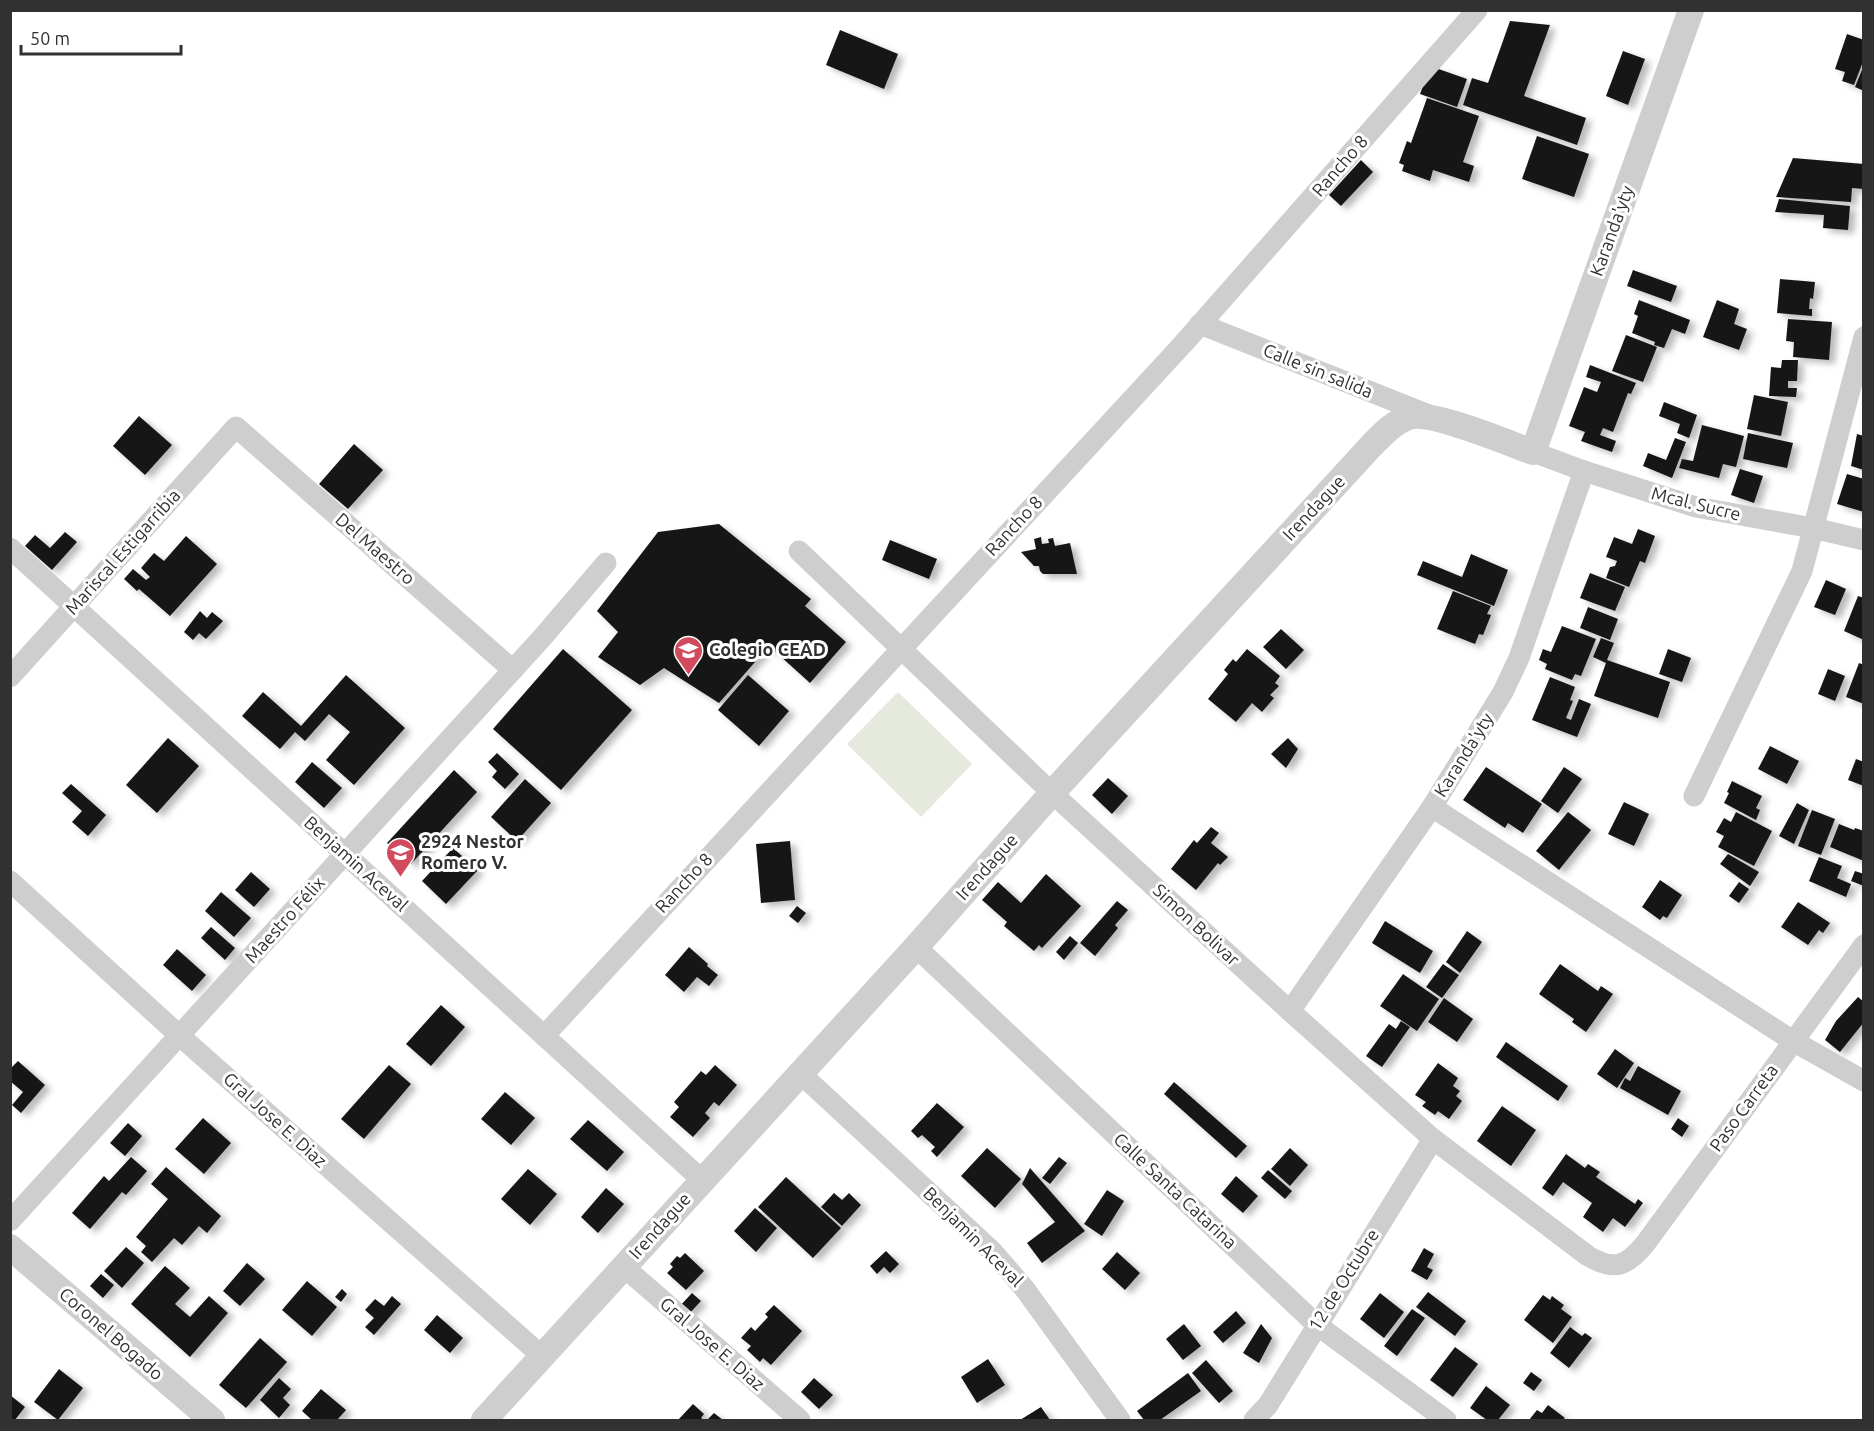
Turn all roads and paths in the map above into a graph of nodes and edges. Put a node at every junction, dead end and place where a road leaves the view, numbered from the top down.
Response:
1 (1477, 10) edge
2 (1691, 10) edge
3 (1200, 324) junction
4 (1863, 337) edge
5 (1436, 417) junction
6 (236, 427) joint
7 (1533, 452) junction
8 (1584, 471) junction
9 (1814, 528) junction
10 (1863, 540) edge
11 (10, 548) edge
12 (799, 551) dead end
13 (606, 563) dead end
14 (75, 606) junction
15 (902, 648) junction
16 (513, 670) junction
17 (10, 677) edge
18 (1052, 793) junction
19 (1694, 796) dead end
20 (1432, 807) junction
21 (345, 854) junction
22 (10, 881) edge
23 (1863, 945) edge
24 (916, 947) junction
25 (1290, 1011) junction
26 (544, 1035) junction
27 (180, 1036) junction
28 (1793, 1041) junction
29 (801, 1074) junction
30 (1863, 1081) edge
31 (1433, 1139) junction
32 (702, 1180) junction
33 (10, 1221) edge
34 (10, 1247) edge
35 (1618, 1266) joint
36 (624, 1267) junction
37 (1317, 1325) junction
38 (542, 1356) junction
39 (212, 1420) edge
40 (484, 1420) edge
41 (800, 1420) edge
42 (1120, 1420) edge
43 (1254, 1420) edge
44 (1446, 1420) edge

1 - 3 street, Rancho 8
2 - 7 street, Karanda'yty
3 - 5 street, Calle sin salida
3 - 15 street, Rancho 8
4 - 9 street
5 - 7 street, Irendague
5 - 18 street, Irendague
6 - 14 street, Mariscal Estigarribia
6 - 16 street, Del Maestro
7 - 8 street, Mcal. Sucre
8 - 9 street, Mcal. Sucre
8 - 20 street, Karanda'yty
9 - 10 street, Mcal. Sucre
9 - 19 street
11 - 14 street, Benjamin Aceval
12 - 15 street, Simon Bolivar
13 - 16 street, Maestro Félix
14 - 17 street, Mariscal Estigarribia
14 - 21 street, Benjamin Aceval
15 - 18 street, Simon Bolivar
15 - 26 street, Rancho 8
16 - 21 street, Maestro Félix
18 - 24 street, Irendague
18 - 25 street, Simon Bolivar
20 - 25 street, Karanda'yty
20 - 28 street
21 - 26 street, Benjamin Aceval
21 - 27 street, Maestro Félix
22 - 27 street, Gral Jose E. Diaz
23 - 28 street, Paso Carreta
24 - 29 street, Irendague
24 - 37 street, Calle Santa Catarina
25 - 31 street, Simon Bolivar
26 - 32 street, Benjamin Aceval
27 - 33 street, Maestro Félix
27 - 38 street, Gral Jose E. Diaz
28 - 30 street
28 - 35 street, Paso Carreta
29 - 32 street, Irendague
29 - 42 street, Benjamin Aceval
31 - 35 street, Simon Bolivar
31 - 37 street, 12 de Octubre
32 - 36 street, Irendague
34 - 39 street, Coronel Bogado
36 - 38 street, Irendague
36 - 41 street, Gral Jose E. Diaz
37 - 43 street, 12 de Octubre
37 - 44 street, Calle Santa Catarina
38 - 40 street, Irendague

